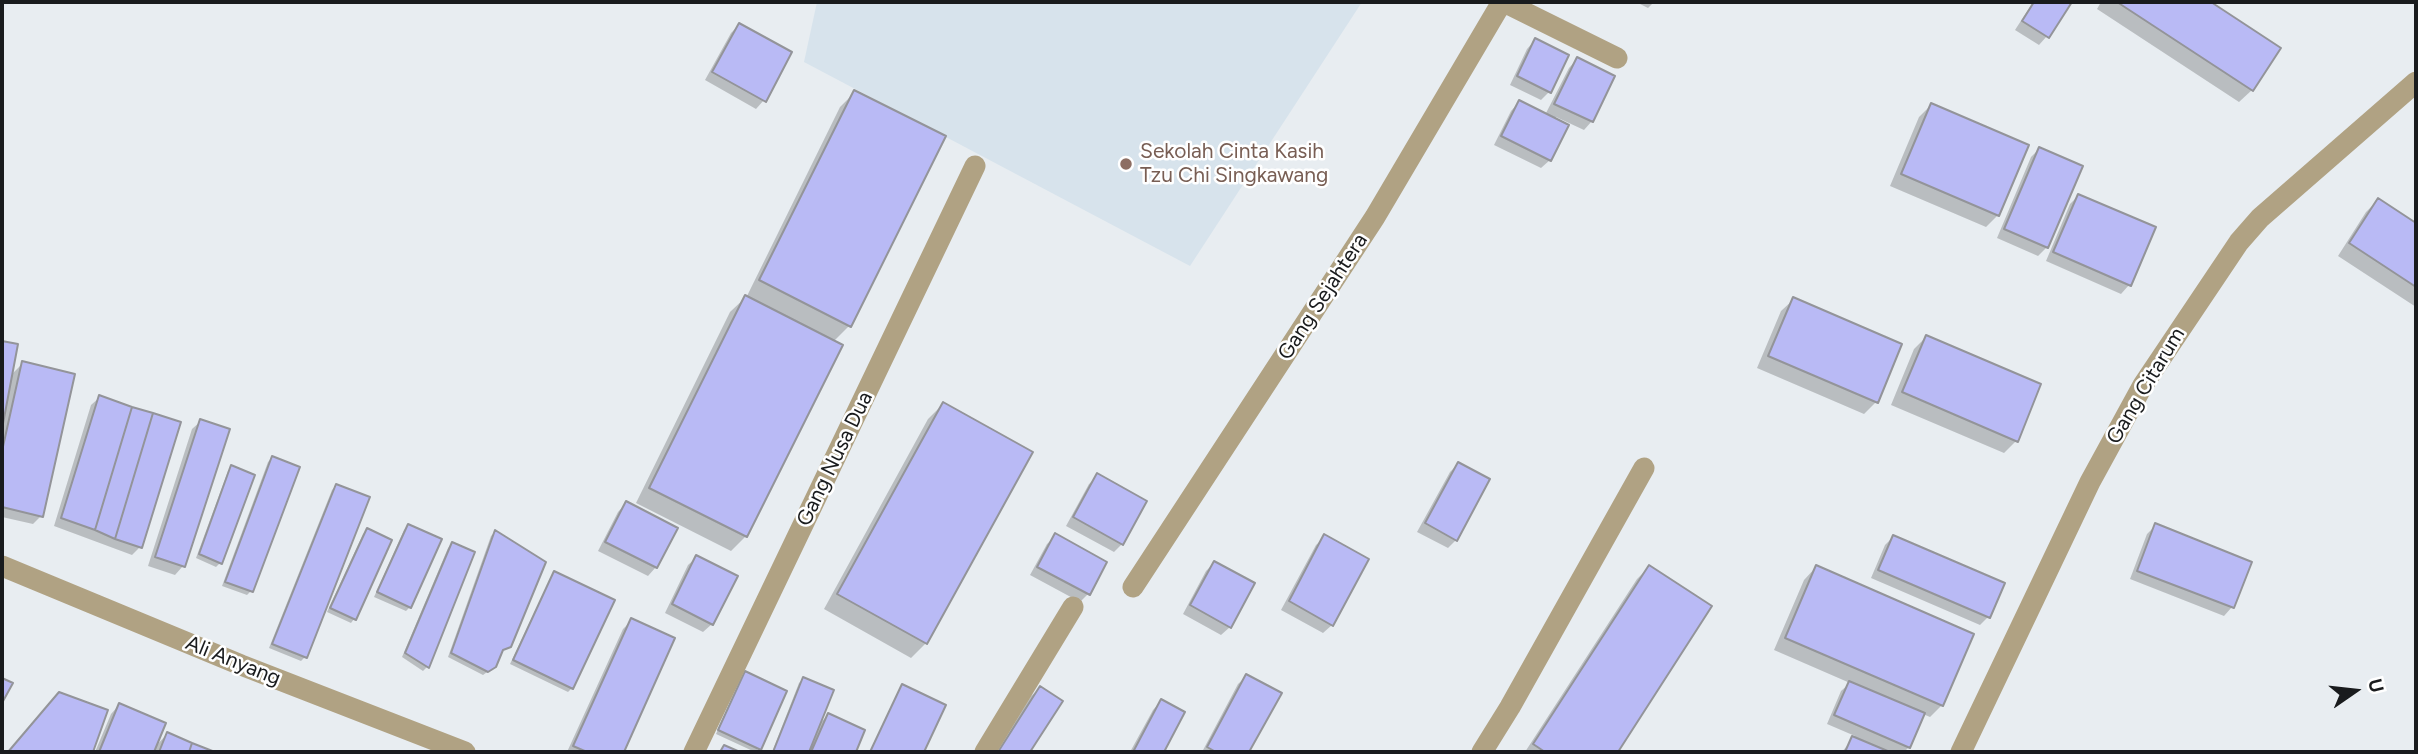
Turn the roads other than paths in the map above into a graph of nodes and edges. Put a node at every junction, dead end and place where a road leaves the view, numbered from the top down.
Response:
1 (1503, 2) edge
2 (1617, 58) dead end
3 (2416, 82) edge
4 (975, 166) dead end
5 (1644, 468) dead end
6 (2, 566) edge
7 (1133, 587) dead end
8 (1073, 607) dead end
9 (465, 752) edge
10 (694, 752) edge
11 (985, 752) edge
12 (1482, 752) edge
13 (1961, 752) edge

1 - 2 street
1 - 7 street, Gang Sejahtera
3 - 13 street, Gang Citarum
4 - 10 street, Gang Nusa Dua
5 - 12 street
6 - 9 street, Ali Anyang
8 - 11 street

